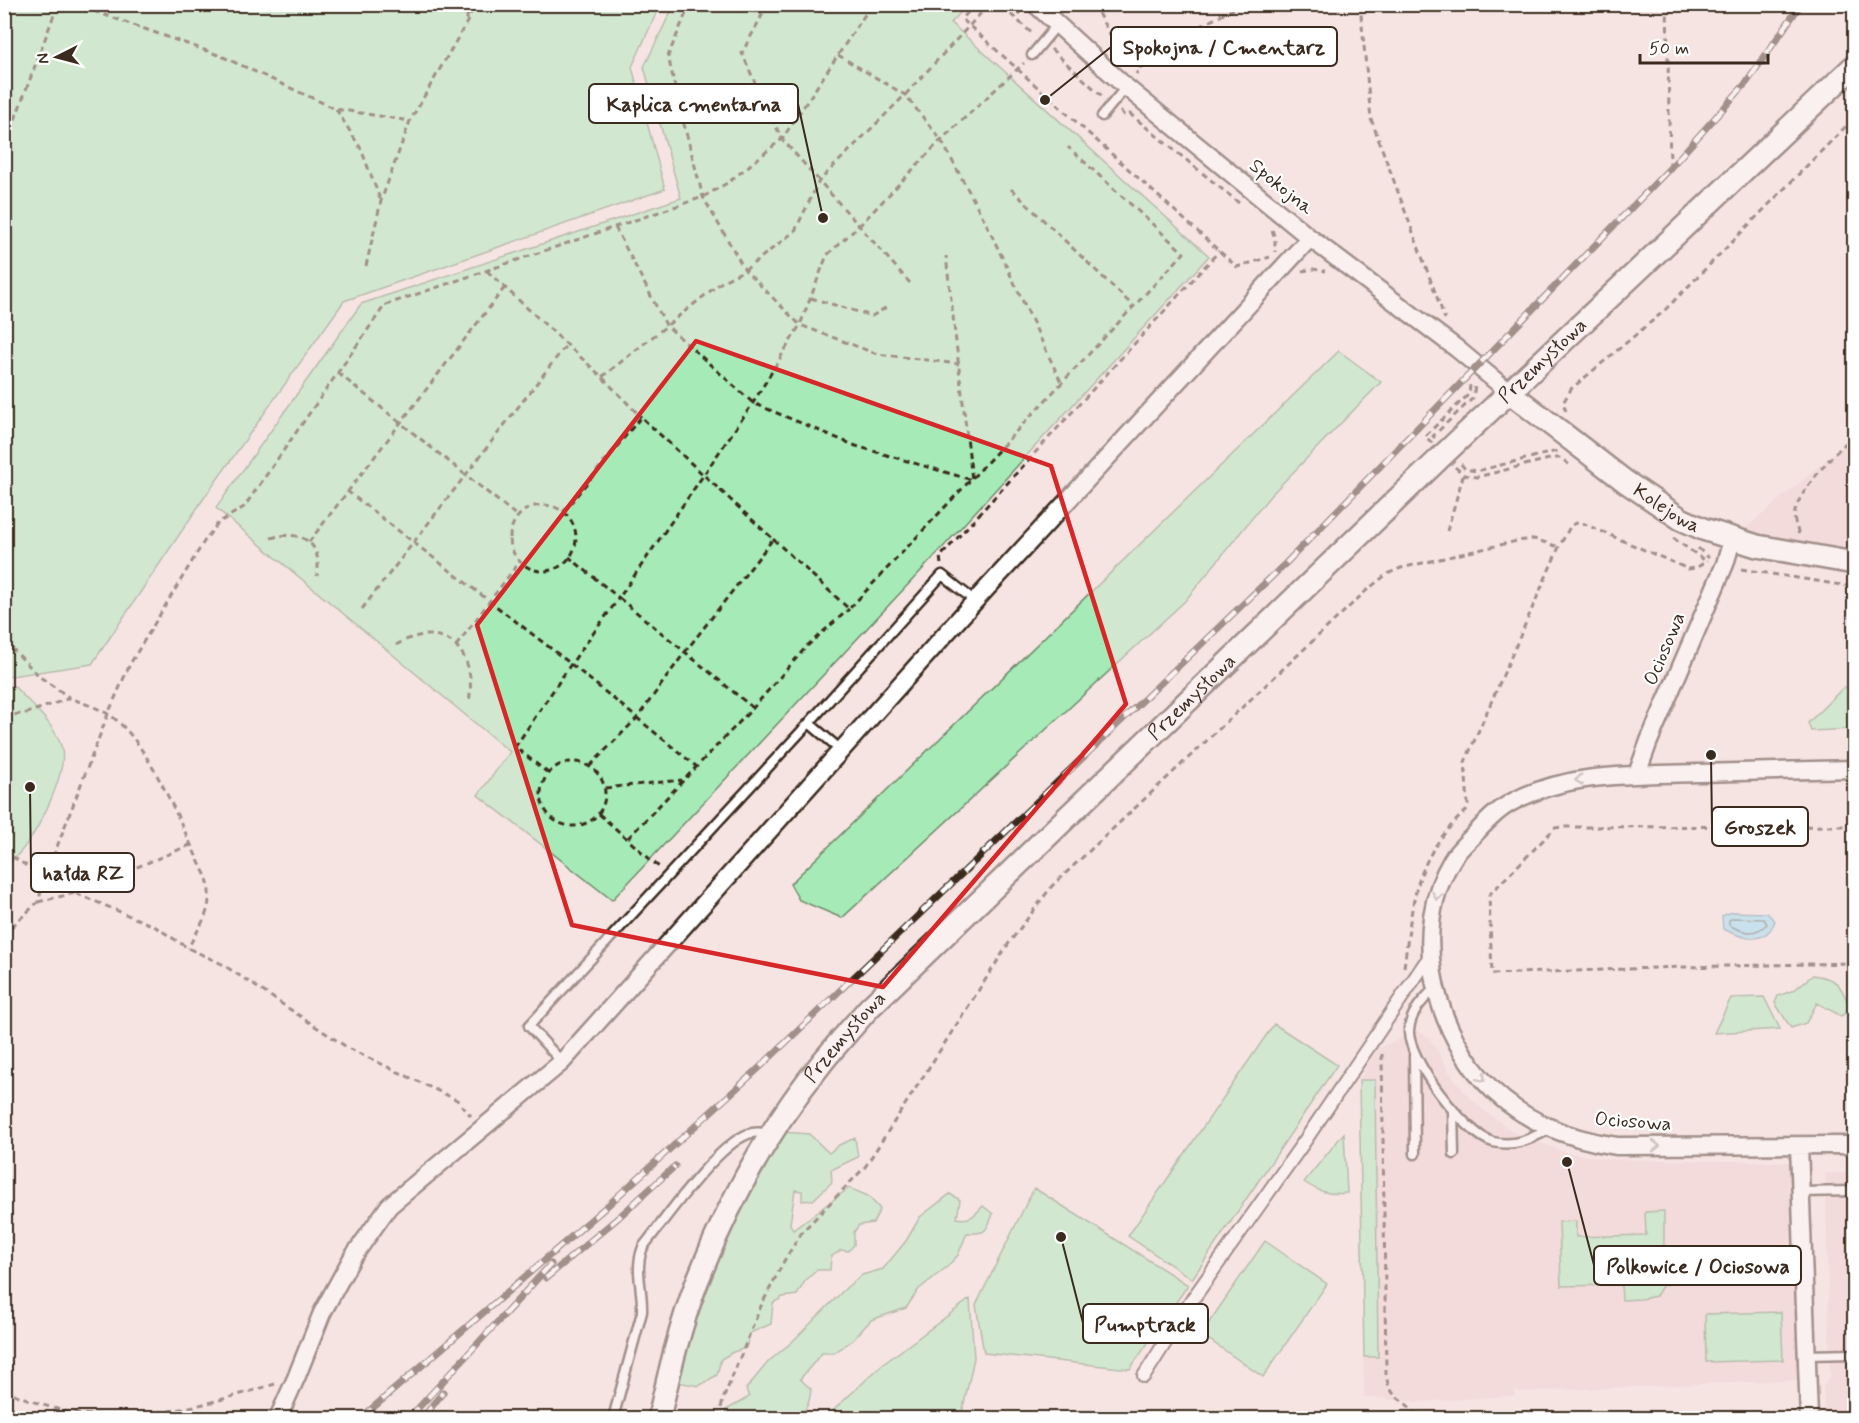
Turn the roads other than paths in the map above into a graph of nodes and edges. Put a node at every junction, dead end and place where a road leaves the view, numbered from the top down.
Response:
1 (1035, 4) edge
2 (1057, 25) junction
3 (1032, 55) road end
4 (1854, 66) edge
5 (1126, 87) junction
6 (1102, 116) dead end
7 (1310, 238) junction
8 (1509, 392) junction
9 (1732, 540) junction
10 (1854, 563) edge
11 (975, 601) junction
12 (809, 723) junction
13 (841, 750) junction
14 (1854, 769) edge
15 (1637, 774) junction
16 (1431, 962) junction
17 (1436, 988) junction
18 (1414, 1056) junction
19 (562, 1062) junction
20 (1453, 1110) junction
21 (1550, 1129) junction
22 (772, 1135) junction
23 (1854, 1145) edge
24 (1799, 1146) junction
25 (1415, 1154) dead end
26 (1454, 1154) dead end
27 (1854, 1191) edge
28 (1801, 1192) junction
29 (1854, 1354) edge
30 (1807, 1355) junction
31 (1144, 1376) dead end
32 (278, 1419) edge
33 (613, 1419) edge
34 (659, 1419) edge
35 (1809, 1419) edge

1 - 2 street, Spokojna
2 - 3 lane
2 - 5 street, Spokojna
4 - 8 street, Przemysłowa
5 - 6 lane
5 - 7 street, Spokojna
7 - 8 street, Spokojna
7 - 11 street
8 - 9 street, Kolejowa
8 - 22 street, Przemysłowa
9 - 10 street, Kolejowa
9 - 15 street, Ociosowa
11 - 12 lane
11 - 13 street
12 - 13 lane
12 - 19 lane
13 - 19 street
14 - 15 street, Ociosowa
15 -> 16 street, Ociosowa
16 - 17 street, Ociosowa
16 - 31 street
17 - 18 lane
17 -> 21 street, Ociosowa
18 - 20 lane
18 - 25 lane
19 - 32 street
20 - 21 lane
20 - 26 lane
21 -> 24 street, Ociosowa
22 - 33 lane
22 - 34 street, Przemysłowa
23 - 24 street, Ociosowa
24 - 28 street
27 - 28 lane
28 - 30 street
29 - 30 lane
30 - 35 street

